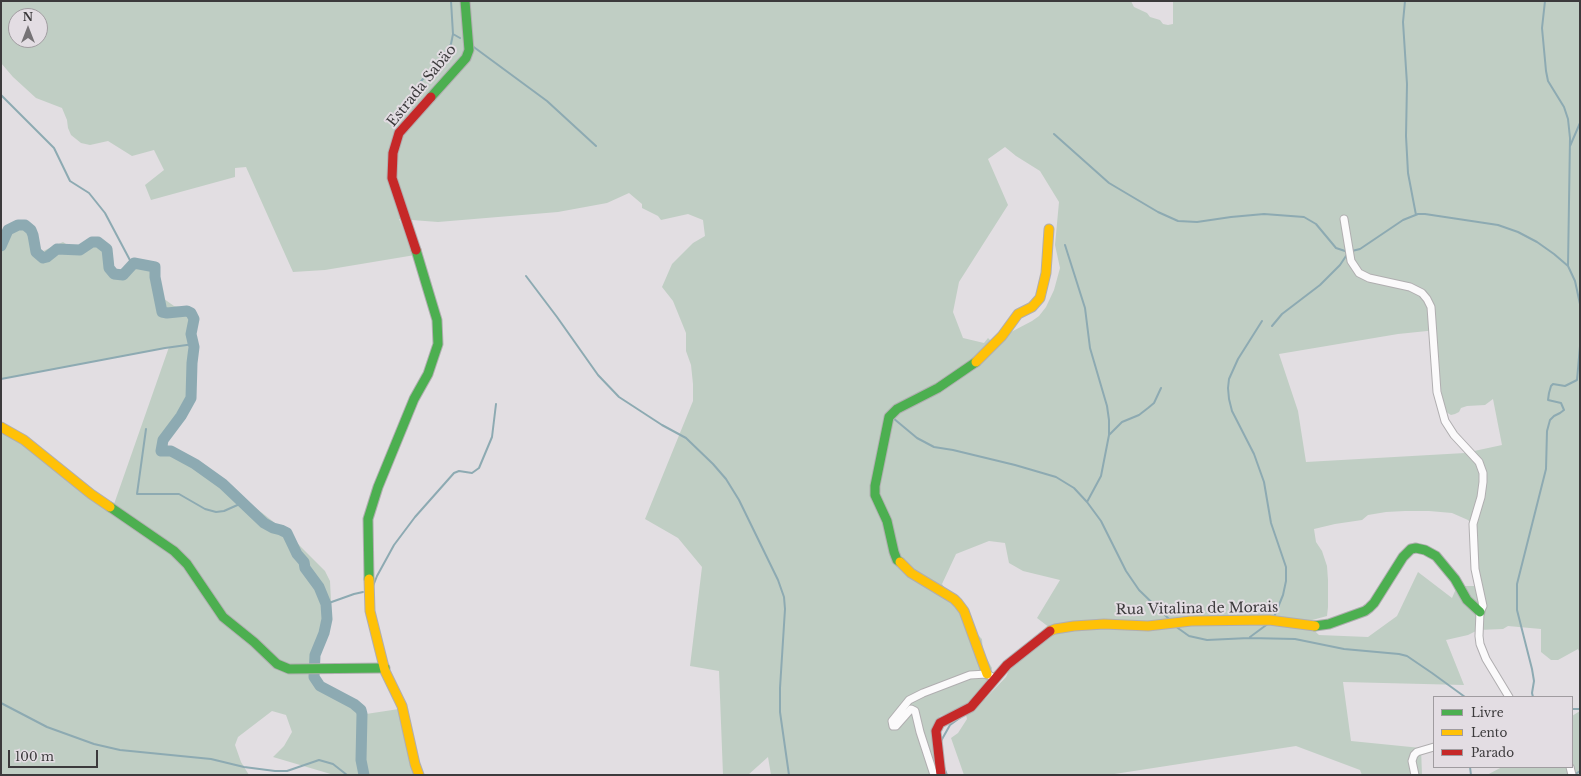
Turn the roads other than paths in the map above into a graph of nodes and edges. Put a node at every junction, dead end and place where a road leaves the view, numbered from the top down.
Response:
1 (465, 1) edge
2 (1344, 219) dead end
3 (1049, 229) dead end
4 (1, 427) edge
5 (1480, 612) junction
6 (385, 668) junction
7 (991, 676) junction
8 (1508, 696) edge
9 (1433, 747) edge
10 (419, 775) edge
11 (934, 775) edge
12 (941, 775) edge
13 (1415, 775) edge

1 - 6 street, Estrada Sabäo
2 - 5 street
3 - 7 street
4 - 6 street
5 - 7 street, Rua Vitalina de Morais
5 - 8 street
6 - 10 street, Estrada Sabäo
7 - 11 street
7 - 12 street, Rua Vitalina de Morais
9 - 13 street

